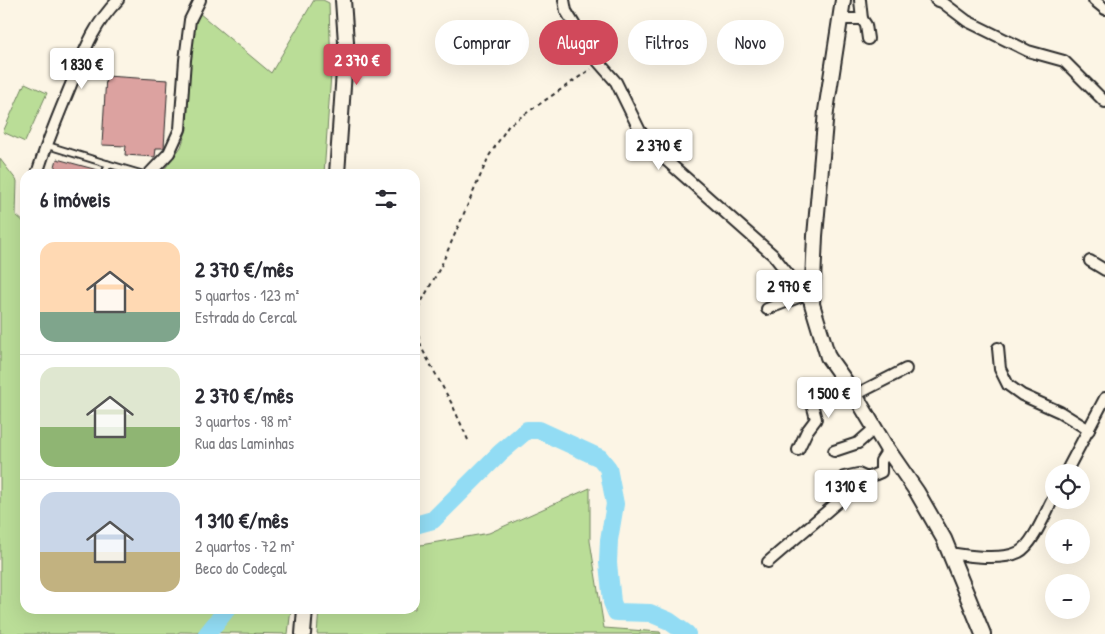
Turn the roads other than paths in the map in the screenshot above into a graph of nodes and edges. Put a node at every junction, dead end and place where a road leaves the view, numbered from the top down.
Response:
1 (118, 0) edge
2 (200, 0) edge
3 (343, 0) edge
4 (564, 0) edge
5 (843, 0) edge
6 (860, 0) edge
7 (936, 0) edge
8 (1094, 0) edge
9 (1105, 8) edge
10 (839, 18) junction
11 (862, 19) junction
12 (868, 39) dead end
13 (1105, 102) edge
14 (45, 145) junction
15 (108, 164) junction
16 (38, 169) edge
17 (106, 169) edge
18 (125, 169) edge
19 (154, 169) edge
20 (337, 169) edge
21 (1090, 261) dead end
22 (1105, 270) edge
23 (808, 300) junction
24 (767, 309) dead end
25 (998, 348) dead end
26 (906, 369) dead end
27 (851, 390) junction
28 (1105, 398) edge
29 (875, 428) junction
30 (1088, 430) junction
31 (798, 450) dead end
32 (888, 450) junction
33 (834, 451) dead end
34 (1070, 464) edge
35 (1047, 509) edge
36 (949, 553) junction
37 (768, 562) dead end
38 (305, 614) edge
39 (303, 634) edge
40 (983, 634) edge

1 - 14 street
2 - 19 street
3 - 20 street
4 - 23 street
5 - 10 street
6 - 11 street
7 - 13 street
8 - 9 street
10 - 11 street
10 - 23 street
11 - 12 street
14 - 15 lane
14 - 16 street
15 - 17 lane
15 - 18 lane
21 - 22 street
23 - 24 street
23 - 27 street
25 - 30 street
26 - 27 street
27 - 29 street
27 - 31 street
28 - 30 street
29 - 32 street
29 - 33 street
30 - 34 street
32 - 36 street
32 - 37 street
35 - 36 street
36 - 40 street
38 - 39 street

